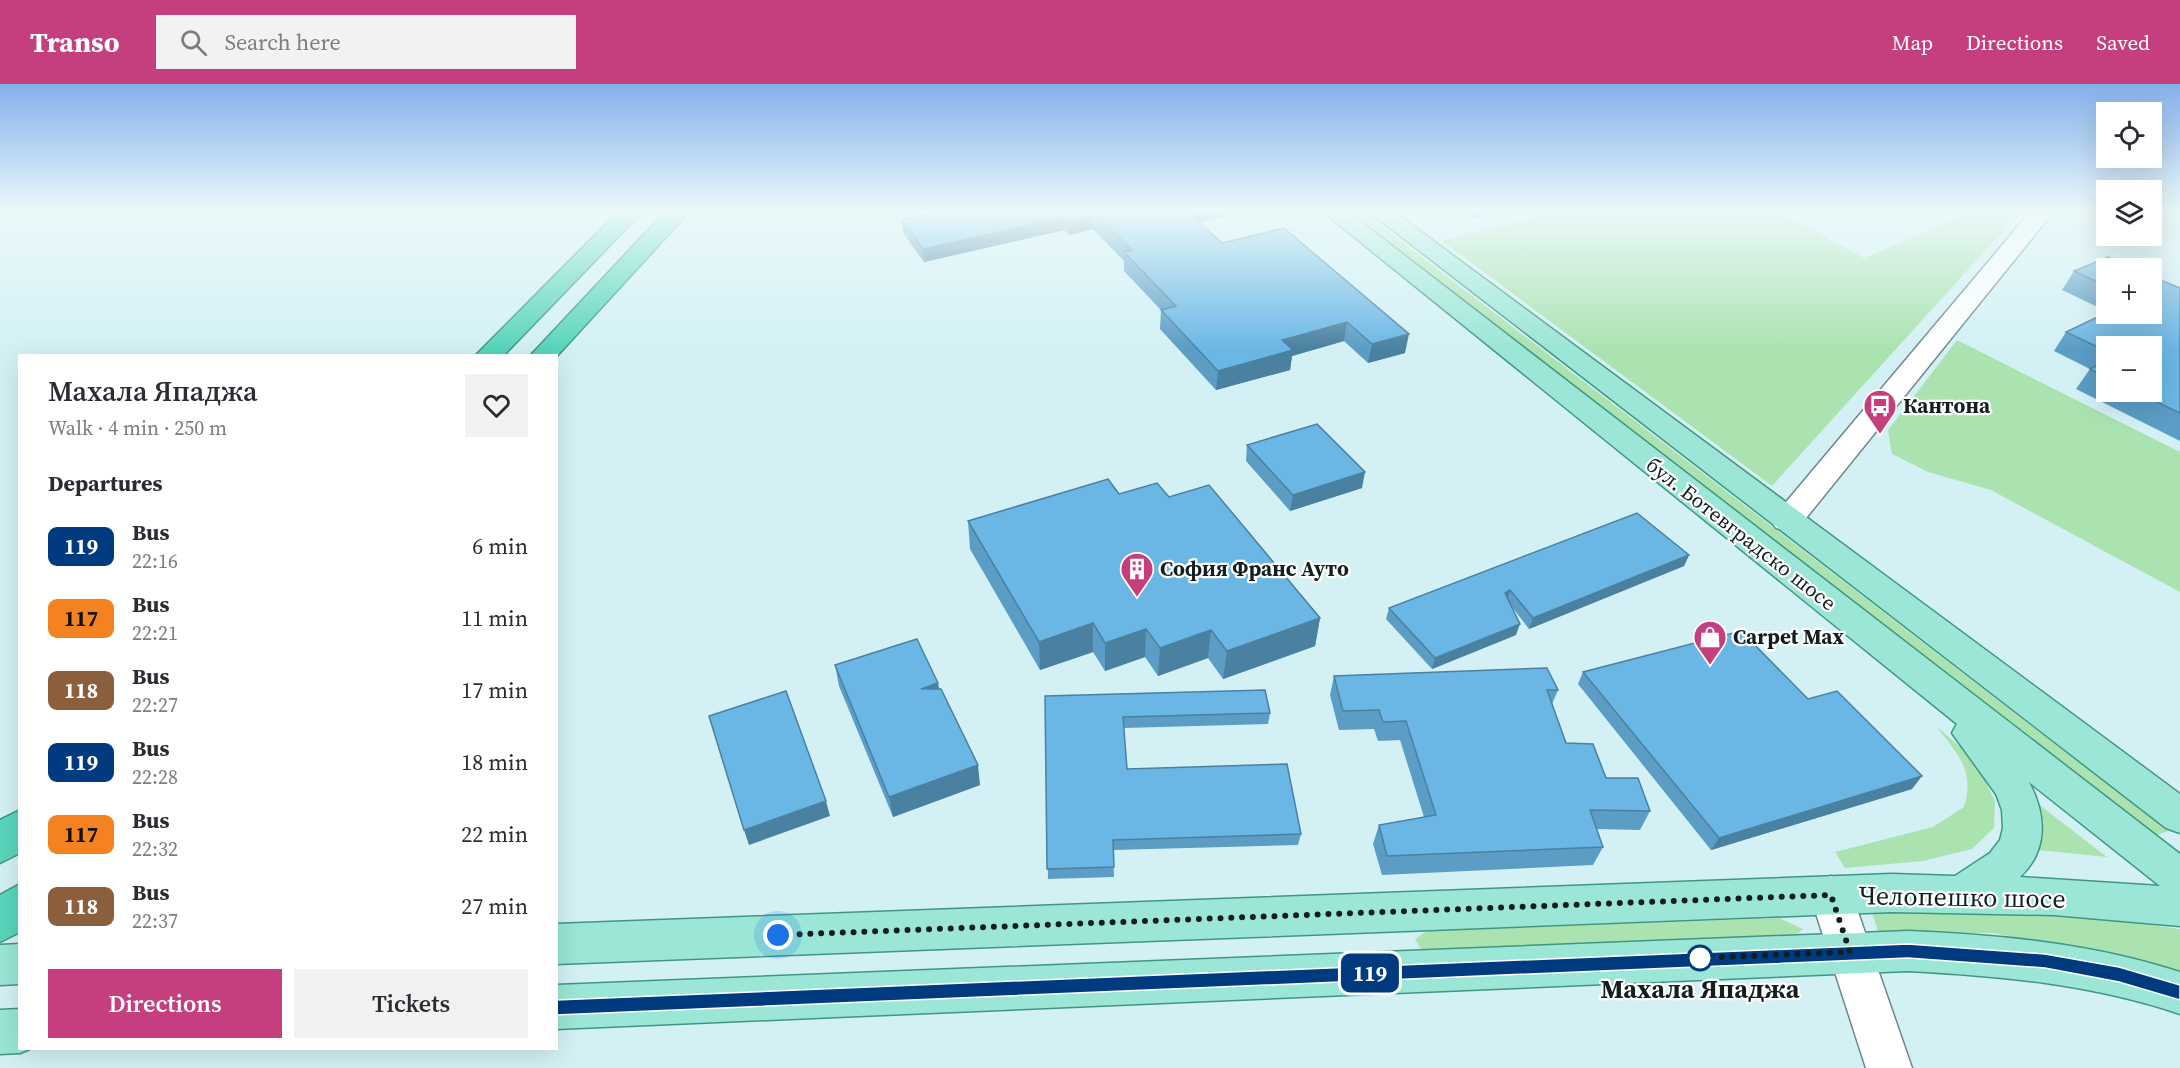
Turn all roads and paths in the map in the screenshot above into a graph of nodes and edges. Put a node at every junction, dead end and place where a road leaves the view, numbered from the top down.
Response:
1 (586, 257) edge
2 (619, 257) edge
3 (636, 257) edge
4 (1391, 257) edge
5 (1439, 257) edge
6 (2003, 257) edge
7 (490, 354) edge
8 (531, 354) edge
9 (545, 354) edge
10 (1787, 521) junction
11 (1897, 656) junction
12 (2180, 816) edge
13 (18, 828) edge
14 (0, 846) edge
15 (2180, 878) edge
16 (1963, 893) junction
17 (1831, 895) junction
18 (18, 905) edge
19 (2180, 908) edge
20 (0, 923) edge
21 (558, 944) edge
22 (1850, 952) junction
23 (18, 964) edge
24 (0, 965) edge
25 (2180, 993) edge
26 (558, 1007) edge
27 (18, 1031) edge
28 (0, 1032) edge
29 (1889, 1068) edge

1 - 7 highway
2 - 8 highway
3 - 9 highway
4 - 11 main road, бул. Ботевградско шосе
5 - 10 main road, бул. Ботевградско шосе
6 - 10 street
10 - 12 main road, бул. Ботевградско шосе
11 - 15 main road, бул. Ботевградско шосе
11 - 16 main road
13 - 14 highway
16 - 17 main road, Челопешко шосе
16 - 19 main road, Челопешко шосе
17 - 21 main road, Челопешко шосе
17 - 22 street
18 - 20 highway
22 - 25 main road
22 - 26 main road
22 - 29 street
23 - 24 main road
27 - 28 main road

